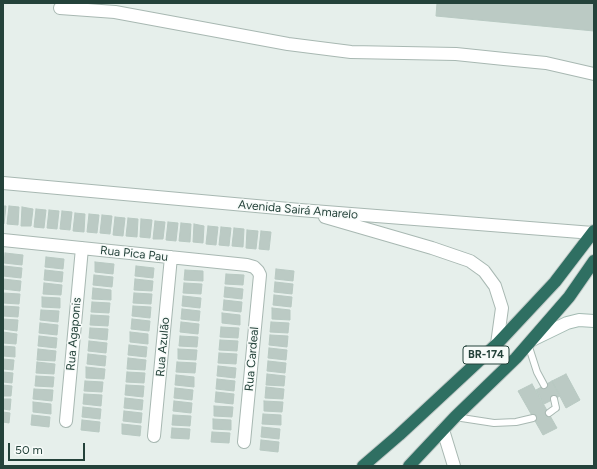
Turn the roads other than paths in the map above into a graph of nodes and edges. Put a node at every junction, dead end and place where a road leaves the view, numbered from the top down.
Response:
1 (60, 8) dead end
2 (594, 74) edge
3 (3, 183) edge
4 (300, 210) junction
5 (593, 232) edge
6 (3, 240) edge
7 (82, 248) junction
8 (171, 257) junction
9 (594, 261) edge
10 (260, 275) joint
11 (594, 321) edge
12 (529, 342) junction
13 (497, 344) junction
14 (544, 386) dead end
15 (554, 399) dead end
16 (548, 412) dead end
17 (455, 417) junction
18 (533, 418) dead end
19 (66, 421) dead end
20 (443, 430) junction
21 (154, 436) dead end
22 (244, 442) dead end
23 (363, 466) edge
24 (409, 466) edge
25 (454, 466) edge

1 - 2 street
3 - 4 street, Avenida Sairá Amarelo
4 - 5 street, Avenida Sairá Amarelo
4 - 13 street
5 - 13 highway, BR-174
6 - 7 street, Rua Pica Pau
7 - 8 street, Rua Pica Pau
7 - 19 street, Rua Agaponis
8 - 10 street, Rua Pica Pau
8 - 21 street, Rua Azulão
9 - 12 highway, BR-174
10 - 22 street, Rua Cardeal
11 - 12 street, BR-174
12 - 14 lane
12 - 17 highway, BR-174
13 - 23 highway, BR-174
15 - 16 lane
17 - 18 lane
17 - 20 highway, BR-174
20 - 24 highway, BR-174
20 - 25 street

